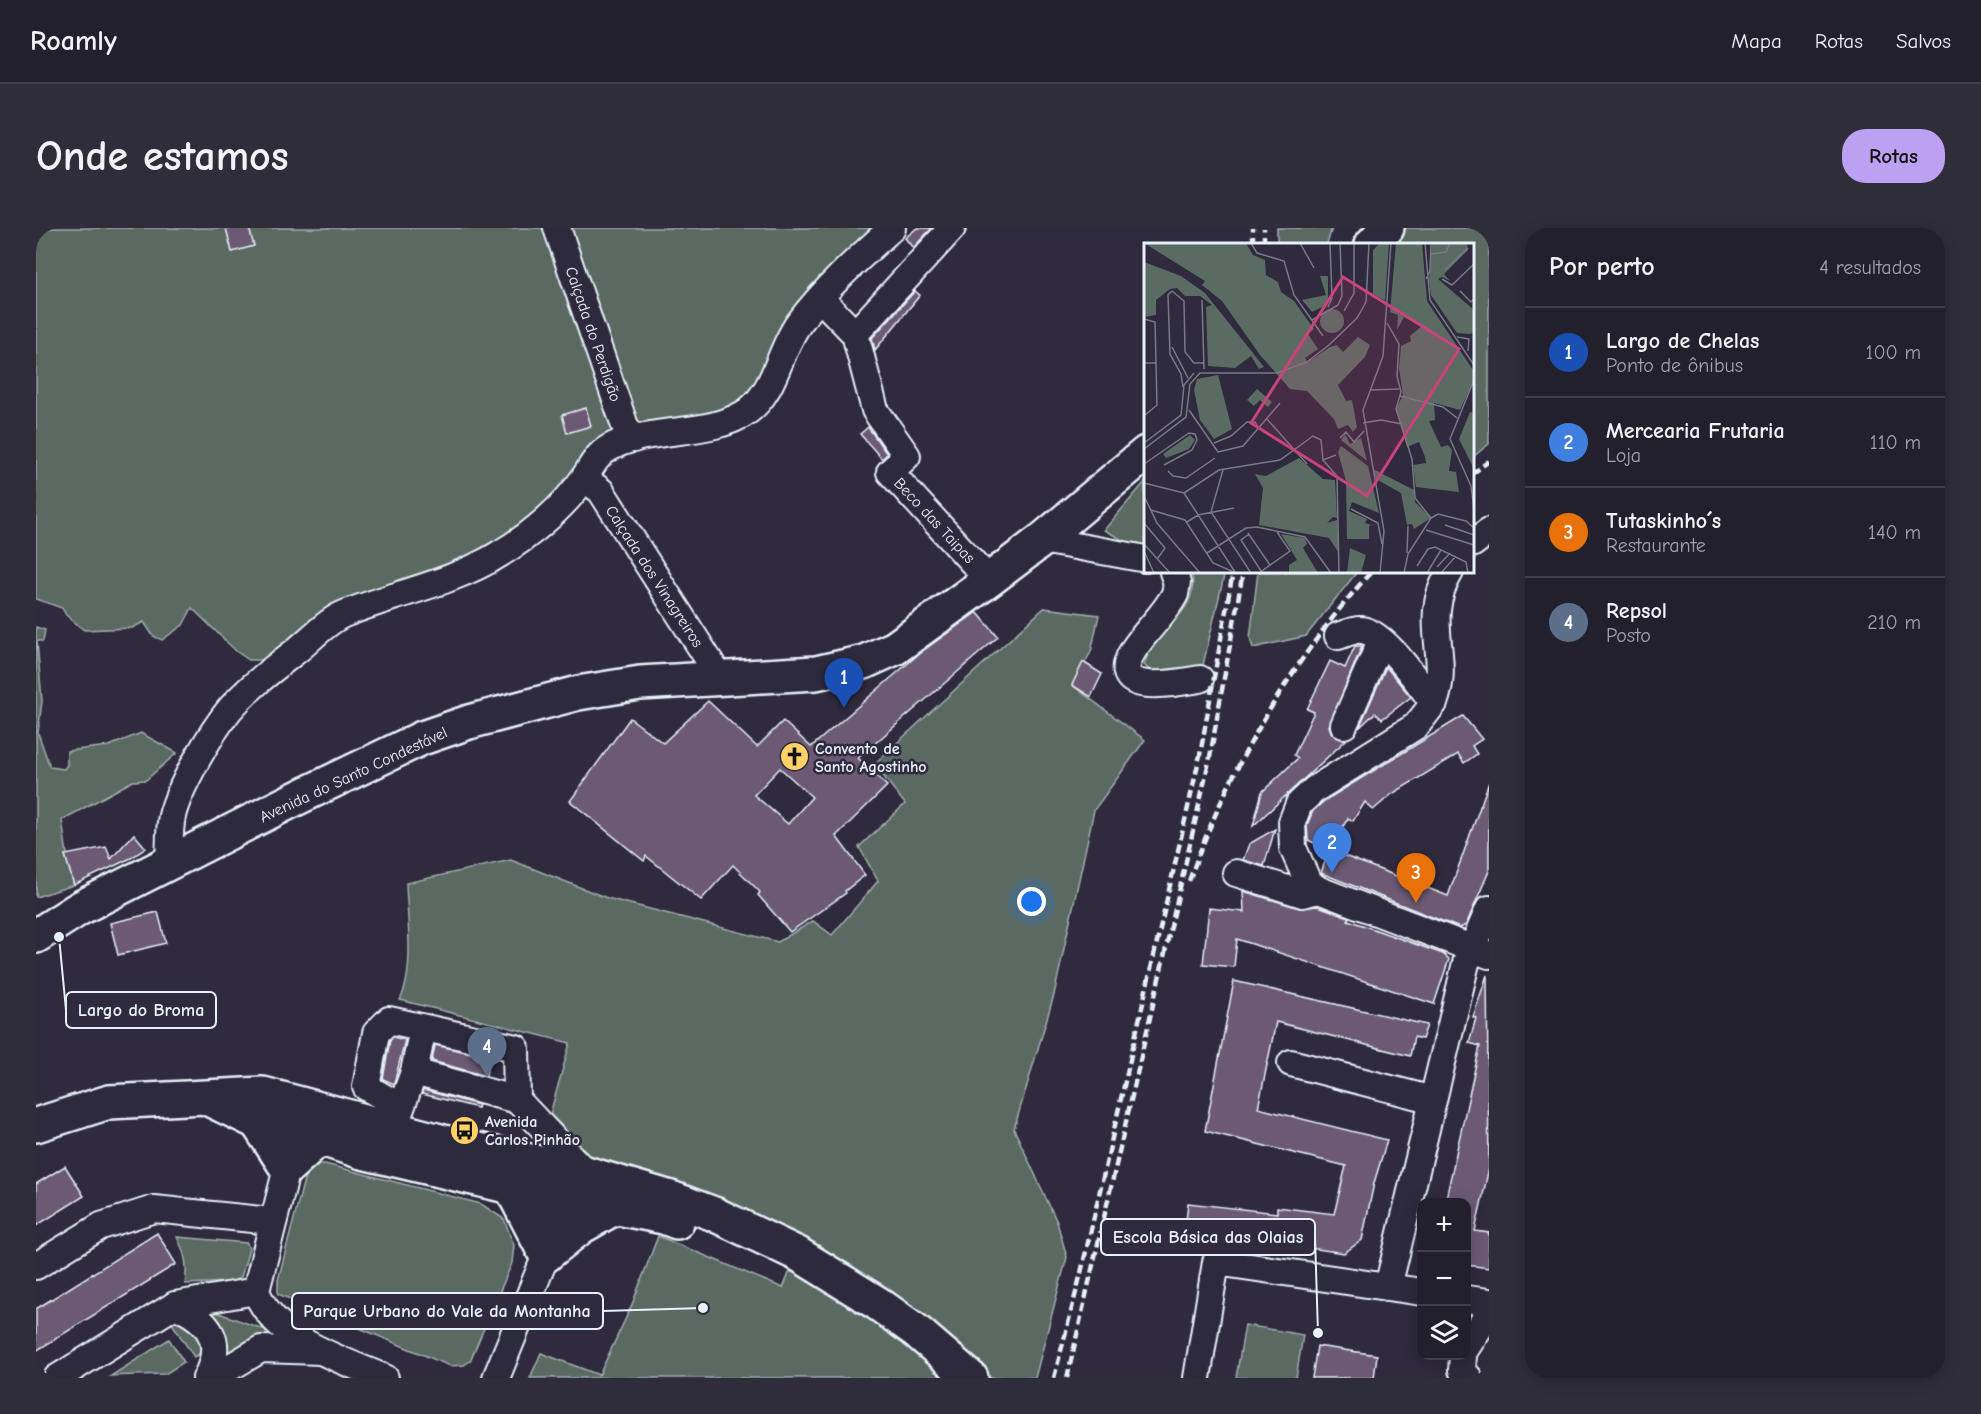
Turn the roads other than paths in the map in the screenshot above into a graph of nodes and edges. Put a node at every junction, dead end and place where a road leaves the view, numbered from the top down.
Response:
1 (557, 228) edge
2 (892, 228) edge
3 (952, 228) edge
4 (1387, 228) edge
5 (1373, 243) edge
6 (821, 299) junction
7 (855, 334) junction
8 (634, 439) junction
9 (1144, 455) edge
10 (584, 478) junction
11 (1489, 531) edge
12 (1042, 540) junction
13 (1474, 543) edge
14 (1144, 559) edge
15 (1173, 573) edge
16 (1450, 573) edge
17 (989, 580) junction
18 (1338, 636) dead end
19 (1381, 641) junction
20 (722, 679) junction
21 (1200, 679) dead end
22 (1434, 703) junction
23 (1344, 725) dead end
24 (169, 862) junction
25 (1236, 873) dead end
26 (1319, 890) junction
27 (1489, 909) edge
28 (36, 936) edge
29 (1481, 952) edge
30 (423, 1028) junction
31 (1291, 1063) dead end
32 (414, 1072) junction
33 (205, 1097) junction
34 (517, 1100) junction
35 (1433, 1100) junction
36 (398, 1118) junction
37 (354, 1120) junction
38 (256, 1122) junction
39 (36, 1125) edge
40 (320, 1138) junction
41 (287, 1168) junction
42 (586, 1173) junction
43 (517, 1174) junction
44 (547, 1194) junction
45 (616, 1207) junction
46 (667, 1207) junction
47 (272, 1221) junction
48 (546, 1255) junction
49 (36, 1266) edge
50 (1388, 1287) junction
51 (256, 1291) junction
52 (1417, 1291) edge
53 (1471, 1300) edge
54 (1489, 1302) edge
55 (175, 1305) junction
56 (1489, 1313) edge
57 (1471, 1342) edge
58 (321, 1351) junction
59 (1463, 1360) edge
60 (57, 1378) edge
61 (206, 1378) edge
62 (212, 1378) edge
63 (385, 1378) edge
64 (496, 1378) edge
65 (940, 1378) edge
66 (971, 1378) edge
67 (1197, 1378) edge
68 (1469, 1378) edge

1 - 8 street, Calçada do Perdigão
2 - 6 street
3 - 7 street
4 - 5 main road
6 - 7 street, Beco das Taipas
6 - 8 street
7 - 17 street, Beco das Taipas
8 - 10 street
9 - 12 main road, Avenida do Santo Condestável
10 - 20 street, Calçada dos Vinagreiros
10 - 24 street
11 - 13 street
12 - 14 street
12 - 17 main road, Avenida do Santo Condestável
15 - 21 street
16 - 22 street
17 - 20 main road, Avenida do Santo Condestável
18 - 19 street
19 - 22 street
19 - 23 street
20 - 24 main road, Avenida do Santo Condestável
22 - 26 street
24 - 28 main road, Avenida do Santo Condestável
25 - 26 street
26 - 29 street
27 - 29 street
29 - 35 street
30 - 32 street
30 - 34 street
30 - 36 street
31 - 35 street
32 - 34 street
32 - 36 street
33 - 37 main road
33 - 38 main road
33 - 39 main road
34 - 42 street
35 - 50 street
36 - 37 main road
36 - 43 main road
37 - 40 main road
38 - 40 main road
38 - 41 main road
40 - 41 main road
40 - 43 main road
41 - 47 street
42 - 43 main road
42 - 46 main road
43 - 44 main road
43 - 48 main road
44 - 45 main road
44 - 48 main road
45 - 46 main road
45 - 48 main road
46 - 65 main road
46 - 66 main road
47 - 49 street
47 - 51 street
48 - 64 street
50 - 52 street
50 - 67 street
51 - 55 street
51 - 58 street
53 - 54 street
55 - 60 street
55 - 61 street
56 - 57 street
58 - 62 street
58 - 63 street
59 - 68 street

